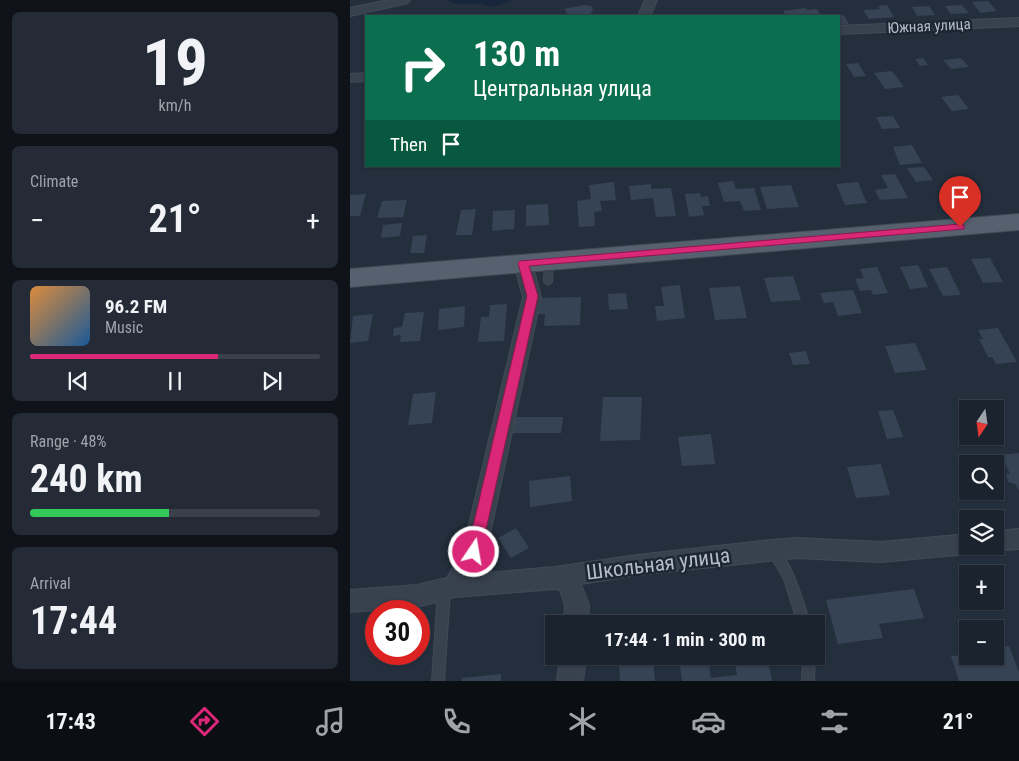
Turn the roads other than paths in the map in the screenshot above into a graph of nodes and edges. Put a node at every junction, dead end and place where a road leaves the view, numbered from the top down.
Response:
1 (404, 0) edge
2 (650, 0) edge
3 (350, 12) edge
4 (644, 15) edge
5 (1019, 22) edge
6 (840, 30) edge
7 (365, 77) edge
8 (350, 78) edge
9 (1019, 222) edge
10 (523, 263) junction
11 (350, 278) edge
12 (1019, 539) edge
13 (1004, 540) edge
14 (959, 545) edge
15 (771, 550) junction
16 (555, 578) junction
17 (449, 589) junction
18 (350, 601) edge
19 (576, 615) edge
20 (802, 615) edge
21 (572, 665) edge
22 (809, 665) edge
23 (438, 681) edge
24 (570, 681) edge
25 (808, 681) edge

1 - 3 street
2 - 4 street
5 - 6 street, Южная улица
7 - 8 street
9 - 10 main road
10 - 11 main road
10 - 17 street
12 - 13 street
14 - 15 street, Школьная улица
15 - 16 street, Школьная улица
15 - 20 lane
16 - 17 street, Школьная улица
16 - 19 street
17 - 18 street, Школьная улица
17 - 23 lane
21 - 24 street
22 - 25 lane

